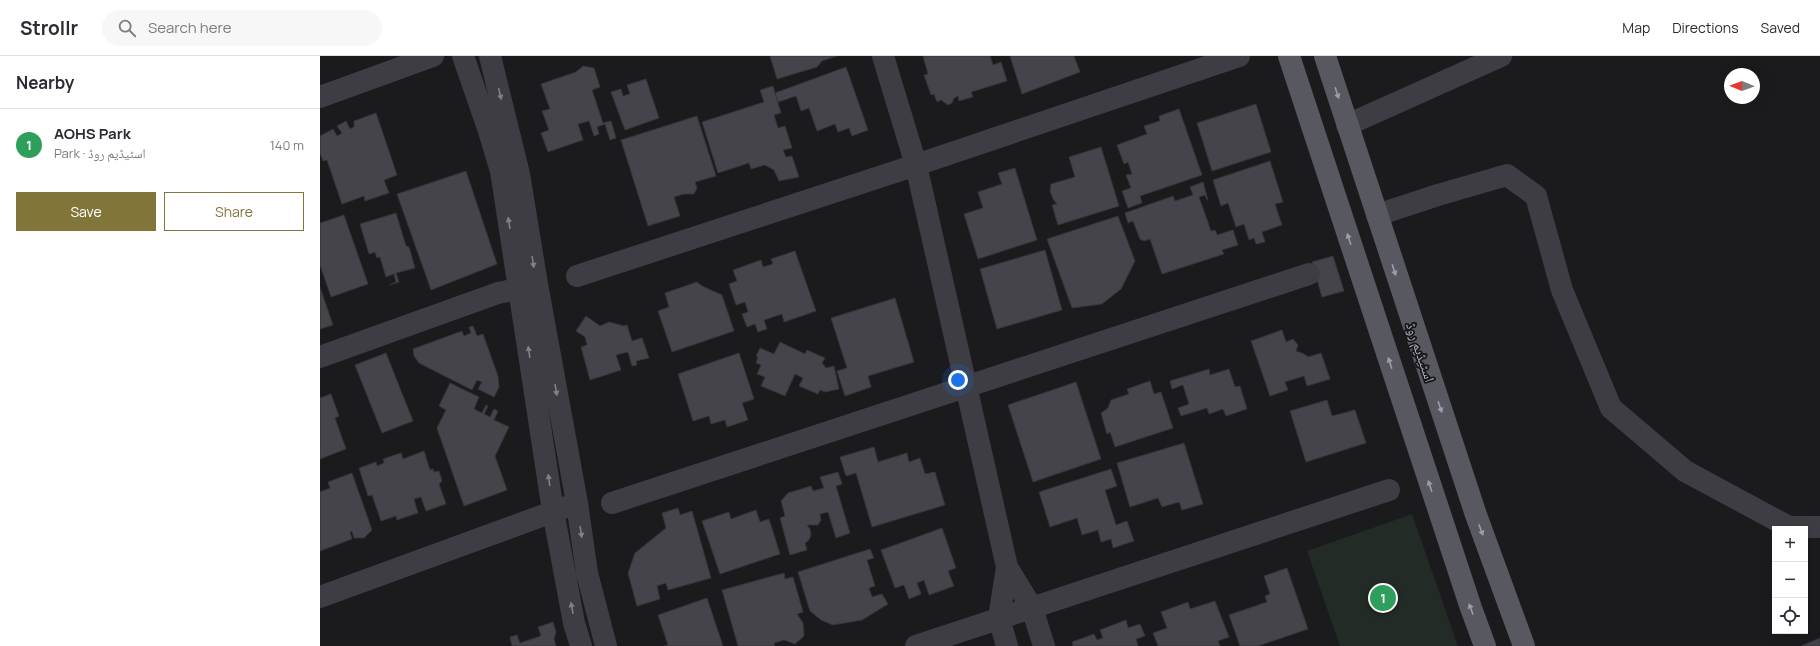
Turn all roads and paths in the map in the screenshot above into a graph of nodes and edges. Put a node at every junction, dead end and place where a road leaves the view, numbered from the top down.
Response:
1 (434, 56) edge
2 (463, 56) edge
3 (490, 56) edge
4 (882, 56) edge
5 (1239, 56) edge
6 (1289, 56) edge
7 (1325, 56) edge
8 (1501, 56) edge
9 (320, 97) edge
10 (1347, 125) junction
11 (916, 165) junction
12 (1376, 216) junction
13 (1309, 274) dead end
14 (577, 276) dead end
15 (528, 286) junction
16 (320, 357) edge
17 (967, 385) junction
18 (1389, 490) dead end
19 (576, 503) junction
20 (612, 503) dead end
21 (553, 511) junction
22 (1820, 527) edge
23 (1007, 567) junction
24 (320, 597) edge
25 (1032, 608) junction
26 (999, 618) junction
27 (581, 646) edge
28 (606, 646) edge
29 (916, 646) edge
30 (1007, 646) edge
31 (1044, 646) edge
32 (1485, 646) edge
33 (1524, 646) edge

1 - 9 street
15 -> 2 street
3 -> 15 street
4 - 11 street
5 - 11 street
32 -> 6 main road
7 -> 10 main road, اسٹیڈیم روڈ
8 - 10 street
10 - 12 main road, اسٹیڈیم روڈ
11 - 14 street
11 - 17 street
12 - 22 street
12 -> 33 main road, اسٹیڈیم روڈ
13 - 17 street
15 - 16 street
15 -> 19 street
21 -> 15 street
17 - 20 street
17 - 23 street
18 - 25 street
19 - 21 street
19 -> 28 street
21 - 24 street
27 -> 21 street
23 - 25 street
23 - 26 street
25 - 26 street
25 - 31 street
26 - 29 street
26 - 30 street

